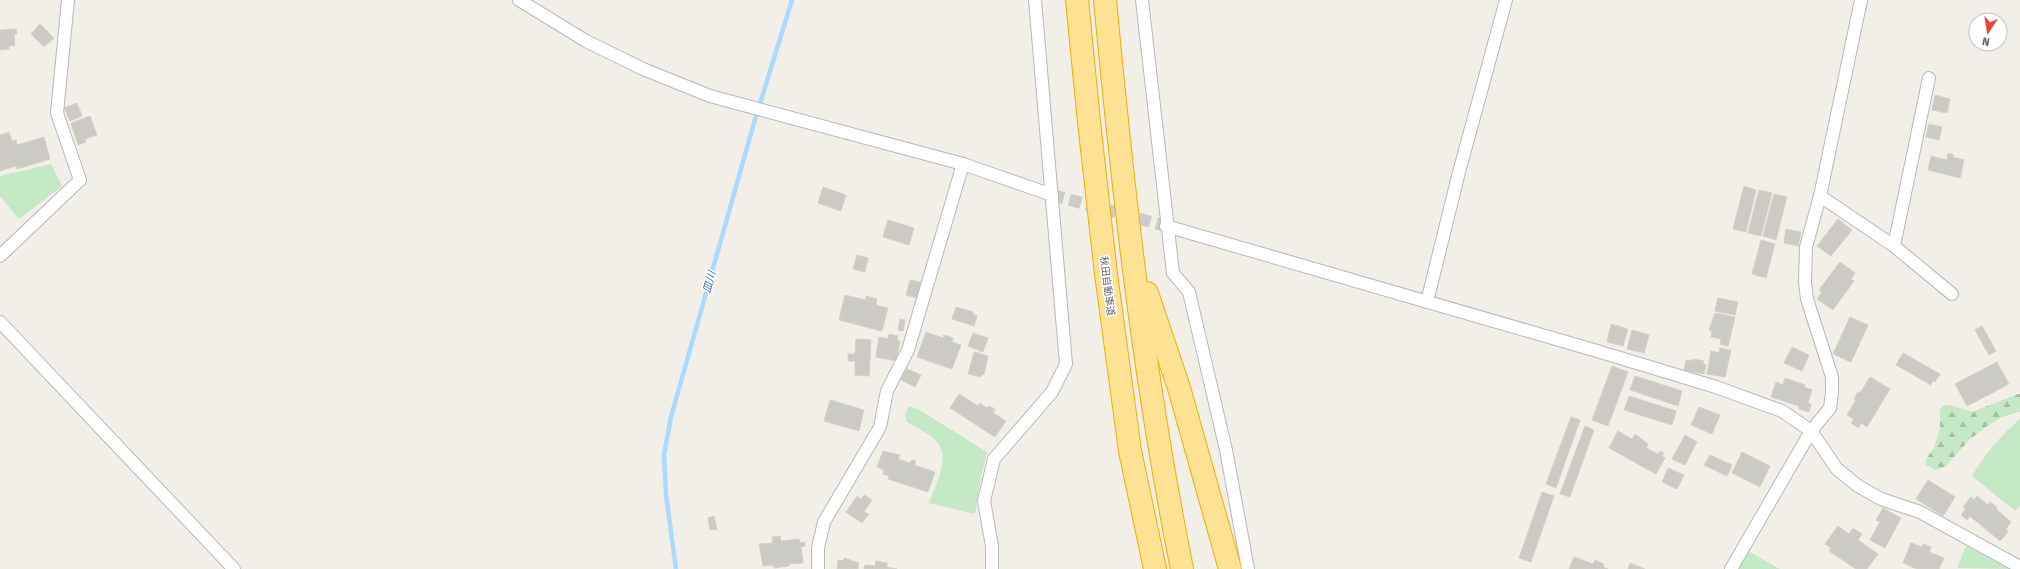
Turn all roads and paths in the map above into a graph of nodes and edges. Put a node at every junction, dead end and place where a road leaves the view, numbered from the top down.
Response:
1 (68, 0) edge
2 (519, 0) edge
3 (1035, 0) edge
4 (1077, 0) edge
5 (1105, 0) edge
6 (1142, 0) edge
7 (1506, 0) edge
8 (1860, 0) edge
9 (1929, 78) dead end
10 (963, 164) junction
11 (1052, 195) junction
12 (1820, 196) junction
13 (1166, 226) junction
14 (1129, 238) junction
15 (1894, 246) junction
16 (0, 256) edge
17 (1952, 294) dead end
18 (1427, 302) junction
19 (0, 322) edge
20 (1811, 431) junction
21 (1130, 451) junction
22 (2020, 567) edge
23 (234, 569) edge
24 (818, 569) edge
25 (992, 569) edge
26 (1142, 569) edge
27 (1155, 569) edge
28 (1182, 569) edge
29 (1230, 569) edge
30 (1248, 569) edge
31 (1731, 569) edge

1 - 16 street
2 - 10 street
3 - 11 street
4 - 21 highway, 秋田自動車道
5 - 14 highway
6 - 13 street
7 - 18 street
8 - 12 street
9 - 15 street
10 - 11 street
10 - 24 street
11 - 25 street
12 - 15 street
12 - 20 street
13 - 18 street
13 - 30 street
14 - 28 highway
14 - 29 highway
15 - 17 street
18 - 20 street
19 - 23 street
20 - 22 street
20 - 31 street
21 - 26 highway
21 - 27 highway, 秋田自動車道

